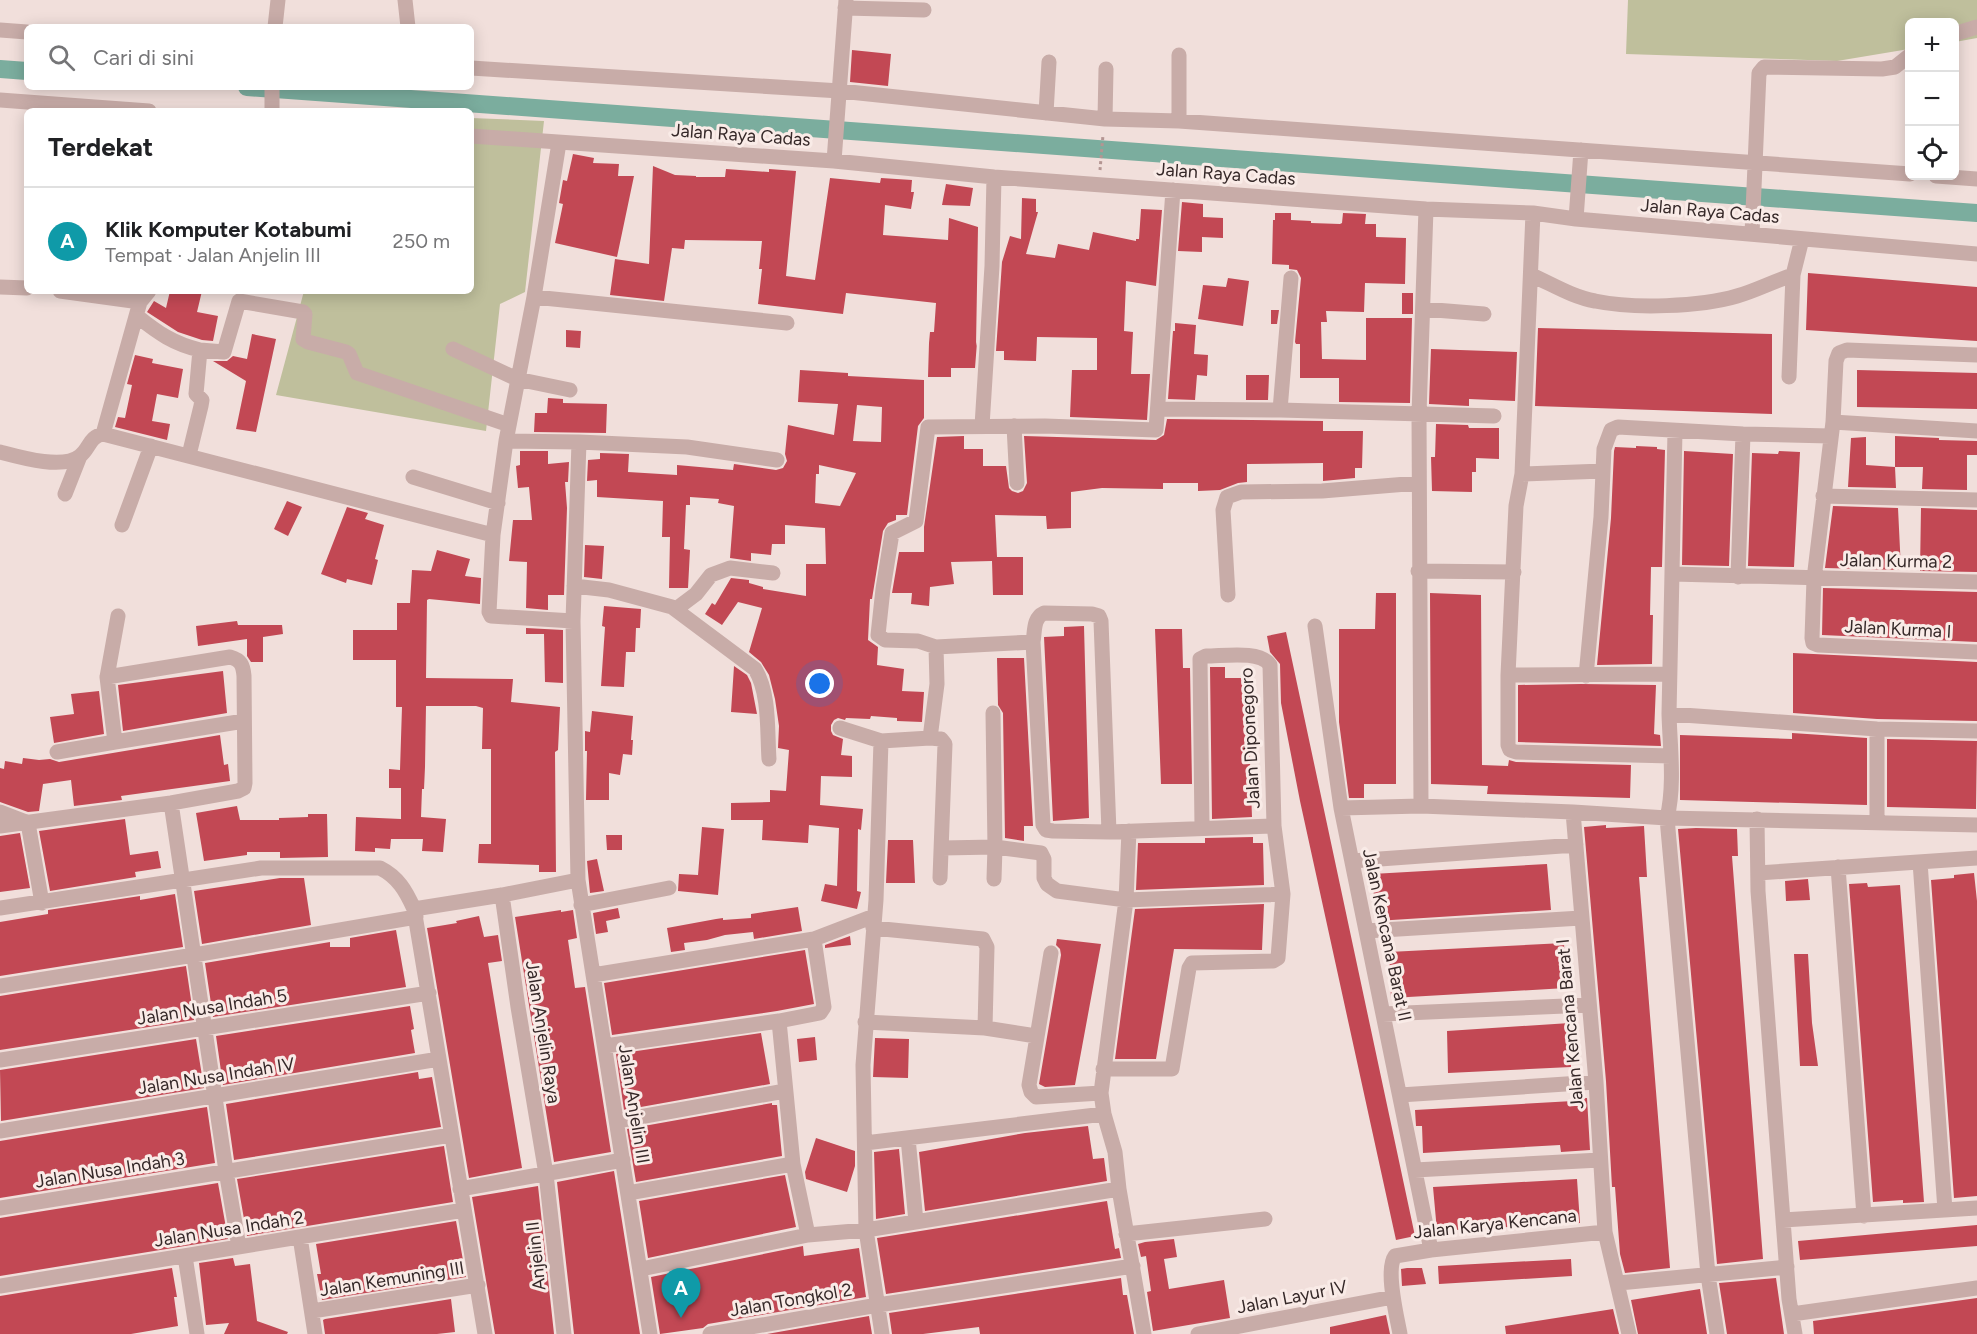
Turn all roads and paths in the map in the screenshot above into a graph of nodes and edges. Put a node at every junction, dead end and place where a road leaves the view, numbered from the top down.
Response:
1 (278, 0) edge
2 (405, 0) edge
3 (845, 4) edge
4 (924, 10) dead end
5 (276, 24) edge
6 (408, 24) edge
7 (1977, 27) edge
8 (0, 30) edge
9 (24, 32) edge
10 (1959, 32) edge
11 (1179, 55) dead end
12 (1905, 59) edge
13 (1049, 62) dead end
14 (474, 68) edge
15 (1106, 69) dead end
16 (272, 90) edge
17 (840, 94) junction
18 (0, 100) edge
19 (108, 108) edge
20 (272, 108) edge
21 (1046, 113) junction
22 (1179, 121) junction
23 (1104, 126) junction
24 (474, 136) edge
25 (559, 143) junction
26 (1581, 152) junction
27 (835, 158) junction
28 (1755, 168) junction
29 (1905, 174) edge
30 (994, 177) junction
31 (1959, 178) edge
32 (1977, 179) edge
33 (1099, 180) dead end
34 (1173, 190) junction
35 (1426, 209) junction
36 (1577, 212) junction
37 (1533, 213) junction
38 (1753, 229) junction
39 (1802, 239) junction
40 (1977, 254) edge
41 (1531, 275) junction
42 (1793, 275) junction
43 (1291, 278) dead end
44 (0, 287) edge
45 (24, 288) edge
46 (80, 294) edge
47 (534, 297) junction
48 (142, 303) edge
49 (1423, 309) junction
50 (1484, 314) dead end
51 (787, 323) dead end
52 (453, 349) dead end
53 (200, 350) junction
54 (1977, 355) edge
55 (1789, 377) dead end
56 (517, 379) junction
57 (570, 390) dead end
58 (1158, 409) junction
59 (1280, 410) junction
60 (1419, 414) junction
61 (1494, 416) dead end
62 (508, 425) junction
63 (982, 426) junction
64 (1014, 426) junction
65 (1831, 429) junction
66 (1675, 431) junction
67 (1977, 431) edge
68 (103, 434) junction
69 (1743, 434) junction
70 (506, 441) junction
71 (579, 442) junction
72 (151, 446) junction
73 (0, 452) edge
74 (189, 455) junction
75 (80, 456) junction
76 (777, 460) dead end
77 (1604, 471) junction
78 (1522, 474) junction
79 (413, 477) dead end
80 (1017, 483) dead end
81 (1419, 483) junction
82 (65, 494) dead end
83 (1823, 496) junction
84 (1977, 500) edge
85 (498, 502) junction
86 (122, 525) dead end
87 (494, 535) junction
88 (1418, 571) junction
89 (1514, 572) junction
90 (773, 573) dead end
91 (1672, 574) junction
92 (1738, 577) junction
93 (1814, 579) junction
94 (1977, 582) edge
95 (574, 586) junction
96 (1228, 595) dead end
97 (676, 609) junction
98 (118, 616) dead end
99 (573, 621) junction
100 (1315, 627) dead end
101 (1033, 642) junction
102 (936, 647) junction
103 (1977, 652) edge
104 (1669, 674) junction
105 (1508, 675) junction
106 (1586, 676) junction
107 (107, 677) junction
108 (993, 713) dead end
109 (1668, 714) junction
110 (244, 721) junction
111 (840, 728) dead end
112 (1877, 729) junction
113 (1977, 731) edge
114 (930, 738) junction
115 (881, 741) junction
116 (116, 742) junction
117 (57, 752) dead end
118 (1671, 756) junction
119 (769, 759) dead end
120 (171, 803) junction
121 (1421, 806) junction
122 (1341, 808) junction
123 (0, 812) edge
124 (1573, 812) junction
125 (1667, 818) junction
126 (1757, 819) junction
127 (1877, 822) junction
128 (28, 823) junction
129 (1977, 825) edge
130 (0, 826) edge
131 (1274, 826) junction
132 (1202, 827) junction
133 (1129, 831) junction
134 (1109, 832) junction
135 (1576, 845) junction
136 (994, 847) junction
137 (942, 848) junction
138 (1977, 858) edge
139 (1352, 861) junction
140 (1920, 862) junction
141 (1838, 867) junction
142 (1758, 873) junction
143 (940, 878) dead end
144 (183, 879) junction
145 (994, 879) dead end
146 (578, 880) junction
147 (669, 888) dead end
148 (1283, 894) junction
149 (502, 895) junction
150 (1126, 900) junction
151 (42, 903) junction
152 (581, 905) junction
153 (0, 908) edge
154 (415, 913) junction
155 (1581, 918) junction
156 (873, 922) junction
157 (1366, 931) junction
158 (814, 939) junction
159 (1051, 953) dead end
160 (194, 955) junction
161 (593, 975) junction
162 (0, 986) edge
163 (429, 993) junction
164 (1589, 1005) junction
165 (1383, 1014) junction
166 (779, 1021) junction
167 (865, 1022) junction
168 (206, 1028) junction
169 (985, 1029) junction
170 (1036, 1036) junction
171 (605, 1047) junction
172 (439, 1059) junction
173 (0, 1060) edge
174 (1103, 1069) junction
175 (1596, 1082) junction
176 (785, 1091) junction
177 (1101, 1093) junction
178 (1400, 1095) junction
179 (214, 1096) junction
180 (1104, 1114) junction
181 (617, 1121) junction
182 (0, 1131) edge
183 (451, 1135) junction
184 (908, 1138) junction
185 (865, 1143) junction
186 (623, 1160) junction
187 (1600, 1160) junction
188 (793, 1164) junction
189 (1416, 1170) junction
190 (226, 1171) junction
191 (546, 1174) junction
192 (460, 1189) junction
193 (1119, 1189) junction
194 (628, 1193) junction
195 (0, 1208) edge
196 (1977, 1208) edge
197 (464, 1210) junction
198 (1945, 1210) junction
199 (1864, 1216) junction
200 (1265, 1219) dead end
201 (1783, 1220) junction
202 (916, 1221) junction
203 (866, 1230) junction
204 (1605, 1232) junction
205 (1126, 1234) junction
206 (808, 1235) junction
207 (300, 1237) junction
208 (239, 1247) junction
209 (1431, 1250) junction
210 (185, 1256) junction
211 (1132, 1266) junction
212 (1787, 1267) junction
213 (641, 1269) junction
214 (1708, 1275) junction
215 (1618, 1283) junction
216 (478, 1285) junction
217 (0, 1286) edge
218 (1977, 1288) edge
219 (1393, 1297) junction
220 (878, 1305) junction
221 (312, 1311) junction
222 (1792, 1314) junction
223 (196, 1334) edge
224 (315, 1334) edge
225 (485, 1334) edge
226 (564, 1334) edge
227 (650, 1334) edge
228 (710, 1334) edge
229 (882, 1334) edge
230 (1144, 1334) edge
231 (1198, 1334) edge
232 (1400, 1334) edge
233 (1629, 1334) edge
234 (1717, 1334) edge
235 (1795, 1334) edge

1 - 5 street
2 - 6 street
3 - 4 street
3 - 17 street
7 - 10 street
8 - 9 street
11 - 22 street
12 - 28 street
13 - 21 street
14 - 17 street
15 - 23 street
16 - 20 street
17 - 21 street
17 - 27 street
18 - 19 street
21 - 23 street
22 - 23 street
22 - 26 street
23 - 33 path
24 - 25 street, Jalan Raya Cadas
25 - 27 street, Jalan Raya Cadas
25 - 47 street
26 - 28 street
26 - 36 street
27 - 30 street, Jalan Raya Cadas
28 - 29 street
28 - 38 street
30 - 34 street, Jalan Raya Cadas
30 - 63 street
31 - 32 street
34 - 35 street, Jalan Raya Cadas
34 - 58 street
35 - 37 street, Jalan Raya Cadas
35 - 49 street
36 - 37 street, Jalan Raya Cadas
36 - 38 street, Jalan Raya Cadas
37 - 41 street
38 - 39 street, Jalan Raya Cadas
39 - 40 street, Jalan Raya Cadas
39 - 42 street
41 - 42 street
41 - 78 street
42 - 55 street
43 - 59 street
44 - 45 street
46 - 48 street
47 - 51 street
47 - 56 street
48 - 53 street
48 - 68 street
49 - 50 street
49 - 60 street
52 - 56 street
53 - 62 street
53 - 74 street
54 - 65 street
56 - 57 street
56 - 62 street
58 - 59 street
58 - 64 street
59 - 60 street
60 - 61 street
60 - 81 street
62 - 70 street
63 - 64 street
63 - 102 street
64 - 80 street
65 - 67 street
65 - 69 street
65 - 83 street
66 - 69 street
66 - 77 street
66 - 91 street
68 - 72 street
68 - 75 street
69 - 92 street
70 - 71 street
70 - 85 street
71 - 76 street
71 - 95 street, Jalan Anjelin III
72 - 74 street
72 - 86 street
73 - 75 street
74 - 87 street
75 - 82 street
77 - 78 street
77 - 106 street
78 - 89 street
79 - 85 street
81 - 88 street
81 - 96 street
83 - 84 street
83 - 93 street
85 - 87 street
87 - 99 street
88 - 89 street
88 - 121 street
89 - 105 street
90 - 97 street
91 - 92 street, Jalan Kurma 2
91 - 104 street
92 - 93 street, Jalan Kurma 2
93 - 94 street, Jalan Kurma 2
93 - 103 street, Jalan Kurma I
95 - 97 street
95 - 99 street, Jalan Anjelin III
97 - 119 street
98 - 107 street
99 - 146 street, Jalan Anjelin III
100 - 122 street, Jalan Kencana Barat II
101 - 102 street
101 - 134 street
101 - 134 street
102 - 114 street
104 - 106 street
104 - 109 street
105 - 106 street
105 - 118 street
107 - 110 street
107 - 116 street
108 - 136 street
109 - 112 street
109 - 118 street
110 - 116 street
110 - 120 street
111 - 115 street
112 - 113 street
112 - 127 street
114 - 115 street
114 - 137 street
115 - 156 street
116 - 117 street
118 - 125 street
120 - 128 street
120 - 144 street
121 - 122 street
121 - 124 street
122 - 139 street, Jalan Kencana Barat II
123 - 128 street
124 - 125 street
124 - 135 street, Jalan Kencana Barat I
125 - 126 street
125 - 214 street
126 - 127 street
126 - 142 street
127 - 129 street
128 - 130 street
128 - 151 street
131 - 132 street
131 - 132 street, Jalan Diponegoro
131 - 148 street
132 - 133 street
133 - 134 street
133 - 150 street
135 - 139 street
135 - 155 street, Jalan Kencana Barat I
136 - 137 street
136 - 145 street
136 - 150 street
137 - 143 street
138 - 140 street
139 - 157 street, Jalan Kencana Barat II
140 - 141 street
140 - 198 street
141 - 142 street
141 - 199 street
142 - 201 street
144 - 151 street
144 - 154 street
144 - 160 street
146 - 149 street
146 - 152 street, Jalan Anjelin III
147 - 152 street
148 - 150 street
148 - 174 street
149 - 154 street
149 - 191 street, Jalan Anjelin Raya
150 - 174 street
151 - 153 street
152 - 161 street, Jalan Anjelin III
154 - 160 street
154 - 163 street
155 - 157 street
155 - 164 street, Jalan Kencana Barat I
156 - 158 street
156 - 167 street
156 - 169 street
157 - 165 street, Jalan Kencana Barat II
158 - 161 street
158 - 166 street
159 - 170 street
160 - 162 street
160 - 168 street
161 - 171 street, Jalan Anjelin III
163 - 168 street, Jalan Nusa Indah 5
163 - 172 street
164 - 165 street
164 - 175 street, Jalan Kencana Barat I
165 - 178 street, Jalan Kencana Barat II
166 - 171 street
166 - 176 street
167 - 169 street
167 - 185 street
168 - 173 street, Jalan Nusa Indah 5
168 - 179 street
169 - 170 street
170 - 177 street
171 - 181 street, Jalan Anjelin III
172 - 179 street, Jalan Nusa Indah IV
172 - 183 street
174 - 177 street
175 - 178 street
175 - 187 street, Jalan Kencana Barat I
176 - 181 street
176 - 188 street
177 - 180 street
178 - 189 street, Jalan Kencana Barat II
179 - 182 street, Jalan Nusa Indah IV
179 - 190 street
180 - 184 street
180 - 193 street
181 - 186 street, Jalan Anjelin III
183 - 190 street, Jalan Nusa Indah 3
183 - 192 street
184 - 185 street
184 - 202 street
185 - 203 street
186 - 191 street
186 - 194 street, Jalan Anjelin III
187 - 189 street
187 - 204 street, Jalan Kencana Barat I
188 - 194 street
188 - 206 street
189 - 209 street, Jalan Kencana Barat II
190 - 195 street, Jalan Nusa Indah 3
190 - 208 street
191 - 192 street
191 - 226 street, Anjelin II
192 - 197 street
193 - 202 street
193 - 205 street
194 - 213 street, Jalan Anjelin III
196 - 198 street
197 - 207 street, Jalan Nusa Indah 2
197 - 216 street
198 - 199 street
199 - 201 street
200 - 205 street
201 - 212 street
202 - 203 street
203 - 206 street
203 - 220 street
204 - 209 street, Jalan Karya Kencana
204 - 215 street, Jalan Kencana Barat I
205 - 211 street
206 - 213 street
207 - 208 street, Jalan Nusa Indah 2
207 - 221 street
208 - 210 street, Jalan Nusa Indah 2
209 - 219 street, Jalan Karya Kencana
210 - 217 street, Jalan Nusa Indah 2
210 - 223 street
211 - 220 street, Jalan Tongkol 2
211 - 230 street
212 - 214 street
212 - 222 street
213 - 227 street, Jalan Anjelin III
214 - 215 street
214 - 234 street
215 - 233 street, Jalan Kencana Barat I
216 - 221 street, Jalan Kemuning III
216 - 225 street
218 - 222 street
219 - 231 street, Jalan Layur IV
219 - 232 street
220 - 228 street, Jalan Tongkol 2
220 - 229 street
221 - 224 street
222 - 235 street

